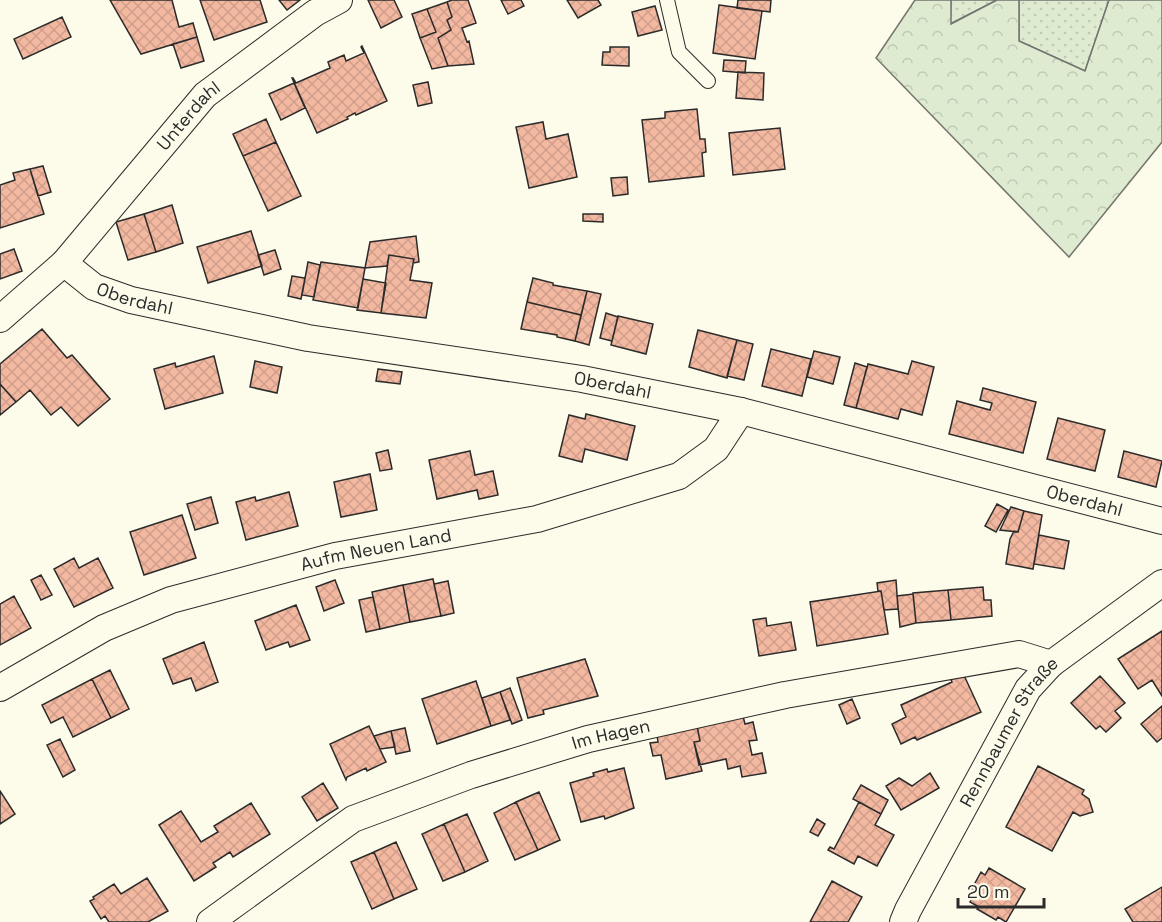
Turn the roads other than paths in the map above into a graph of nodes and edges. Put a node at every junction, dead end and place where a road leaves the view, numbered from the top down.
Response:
1 (339, 0) edge
2 (667, 0) edge
3 (708, 81) dead end
4 (64, 263) junction
5 (0, 318) edge
6 (741, 411) junction
7 (1162, 521) edge
8 (1162, 583) edge
9 (1051, 664) junction
10 (0, 688) edge
11 (210, 922) edge
12 (903, 922) edge

1 - 4 street, Unterdahl
2 - 3 lane
4 - 5 street, Unterdahl
4 - 6 street, Oberdahl
6 - 7 street, Oberdahl
6 - 10 street, Aufm Neuen Land
8 - 9 street, Rennbaumer Straße
9 - 11 street, Im Hagen
9 - 12 street, Rennbaumer Straße

